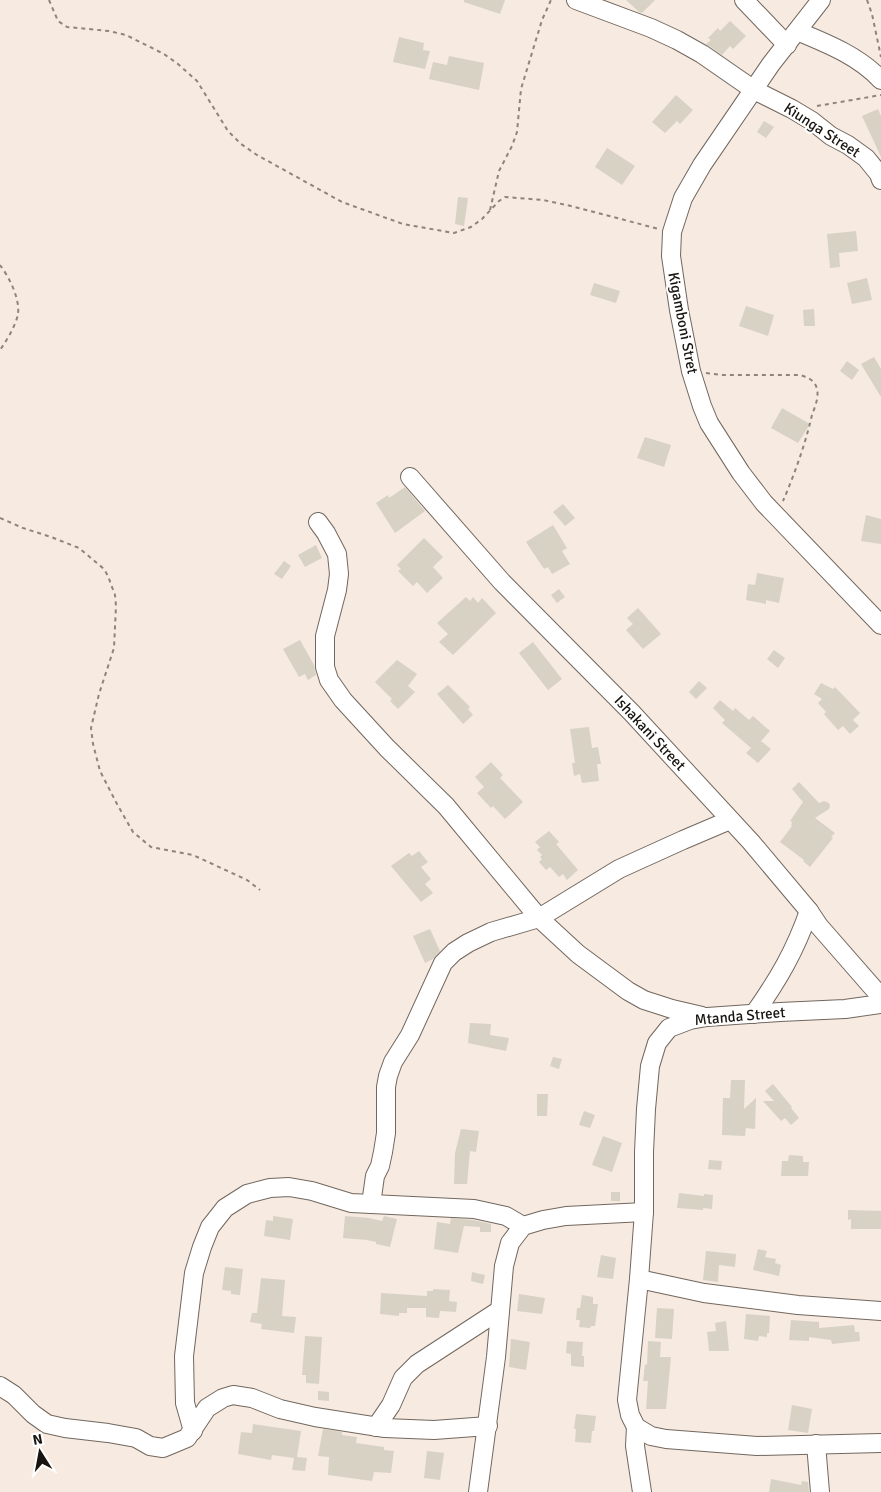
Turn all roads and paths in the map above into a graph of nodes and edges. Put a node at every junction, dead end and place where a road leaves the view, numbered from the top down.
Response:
1 (49, 0) edge
2 (551, 0) edge
3 (576, 0) edge
4 (744, 0) edge
5 (821, 0) edge
6 (868, 0) edge
7 (792, 38) junction
8 (881, 57) edge
9 (881, 80) edge
10 (754, 90) junction
11 (881, 95) edge
12 (815, 107) dead end
13 (881, 180) edge
14 (489, 212) junction
15 (672, 232) junction
16 (0, 265) edge
17 (0, 350) edge
18 (691, 371) junction
19 (410, 477) dead end
20 (776, 516) junction
21 (0, 518) edge
22 (318, 522) dead end
23 (881, 625) edge
24 (730, 820) junction
25 (260, 890) dead end
26 (809, 911) junction
27 (539, 918) junction
28 (881, 997) edge
29 (881, 1004) edge
30 (754, 1014) junction
31 (707, 1017) junction
32 (371, 1204) junction
33 (644, 1212) junction
34 (523, 1226) junction
35 (639, 1280) junction
36 (500, 1310) junction
37 (881, 1311) edge
38 (0, 1386) edge
39 (488, 1426) junction
40 (376, 1427) junction
41 (636, 1427) junction
42 (193, 1431) junction
43 (881, 1443) edge
44 (816, 1444) junction
45 (478, 1492) edge
46 (642, 1492) edge
47 (820, 1492) edge

1 - 14 path
2 - 14 path
3 - 10 street, Kiunga Street
4 - 7 street
5 - 7 street, Kigamboni Stret
6 - 8 path
7 - 9 street
7 - 10 street, Kigamboni Stret
10 - 13 street, Kiunga Street
10 - 15 street, Kigamboni Stret
11 - 12 path
14 - 15 path
15 - 18 street, Kigamboni Stret
16 - 17 path
18 - 20 street, Kigamboni Stret
18 - 20 path
19 - 24 street, Ishakani Street
20 - 23 street, Kigamboni Stret
21 - 25 path
22 - 27 street
24 - 26 street, Ishakani Street
24 - 27 street
26 - 28 street, Ishakani Street
26 - 30 street
27 - 31 street
27 - 32 street
29 - 30 street, Mtanda Street
30 - 31 street, Mtanda Street
31 - 33 street, Mtanda Street
32 - 34 street
32 - 42 street
33 - 34 street
33 - 35 street, Mtanda Street
34 - 36 street
35 - 37 street
35 - 41 street, Mtanda Street
36 - 39 street
36 - 40 street
38 - 42 street
39 - 40 street
39 - 45 street
40 - 42 street
41 - 44 street
41 - 46 street
43 - 44 street
44 - 47 street

